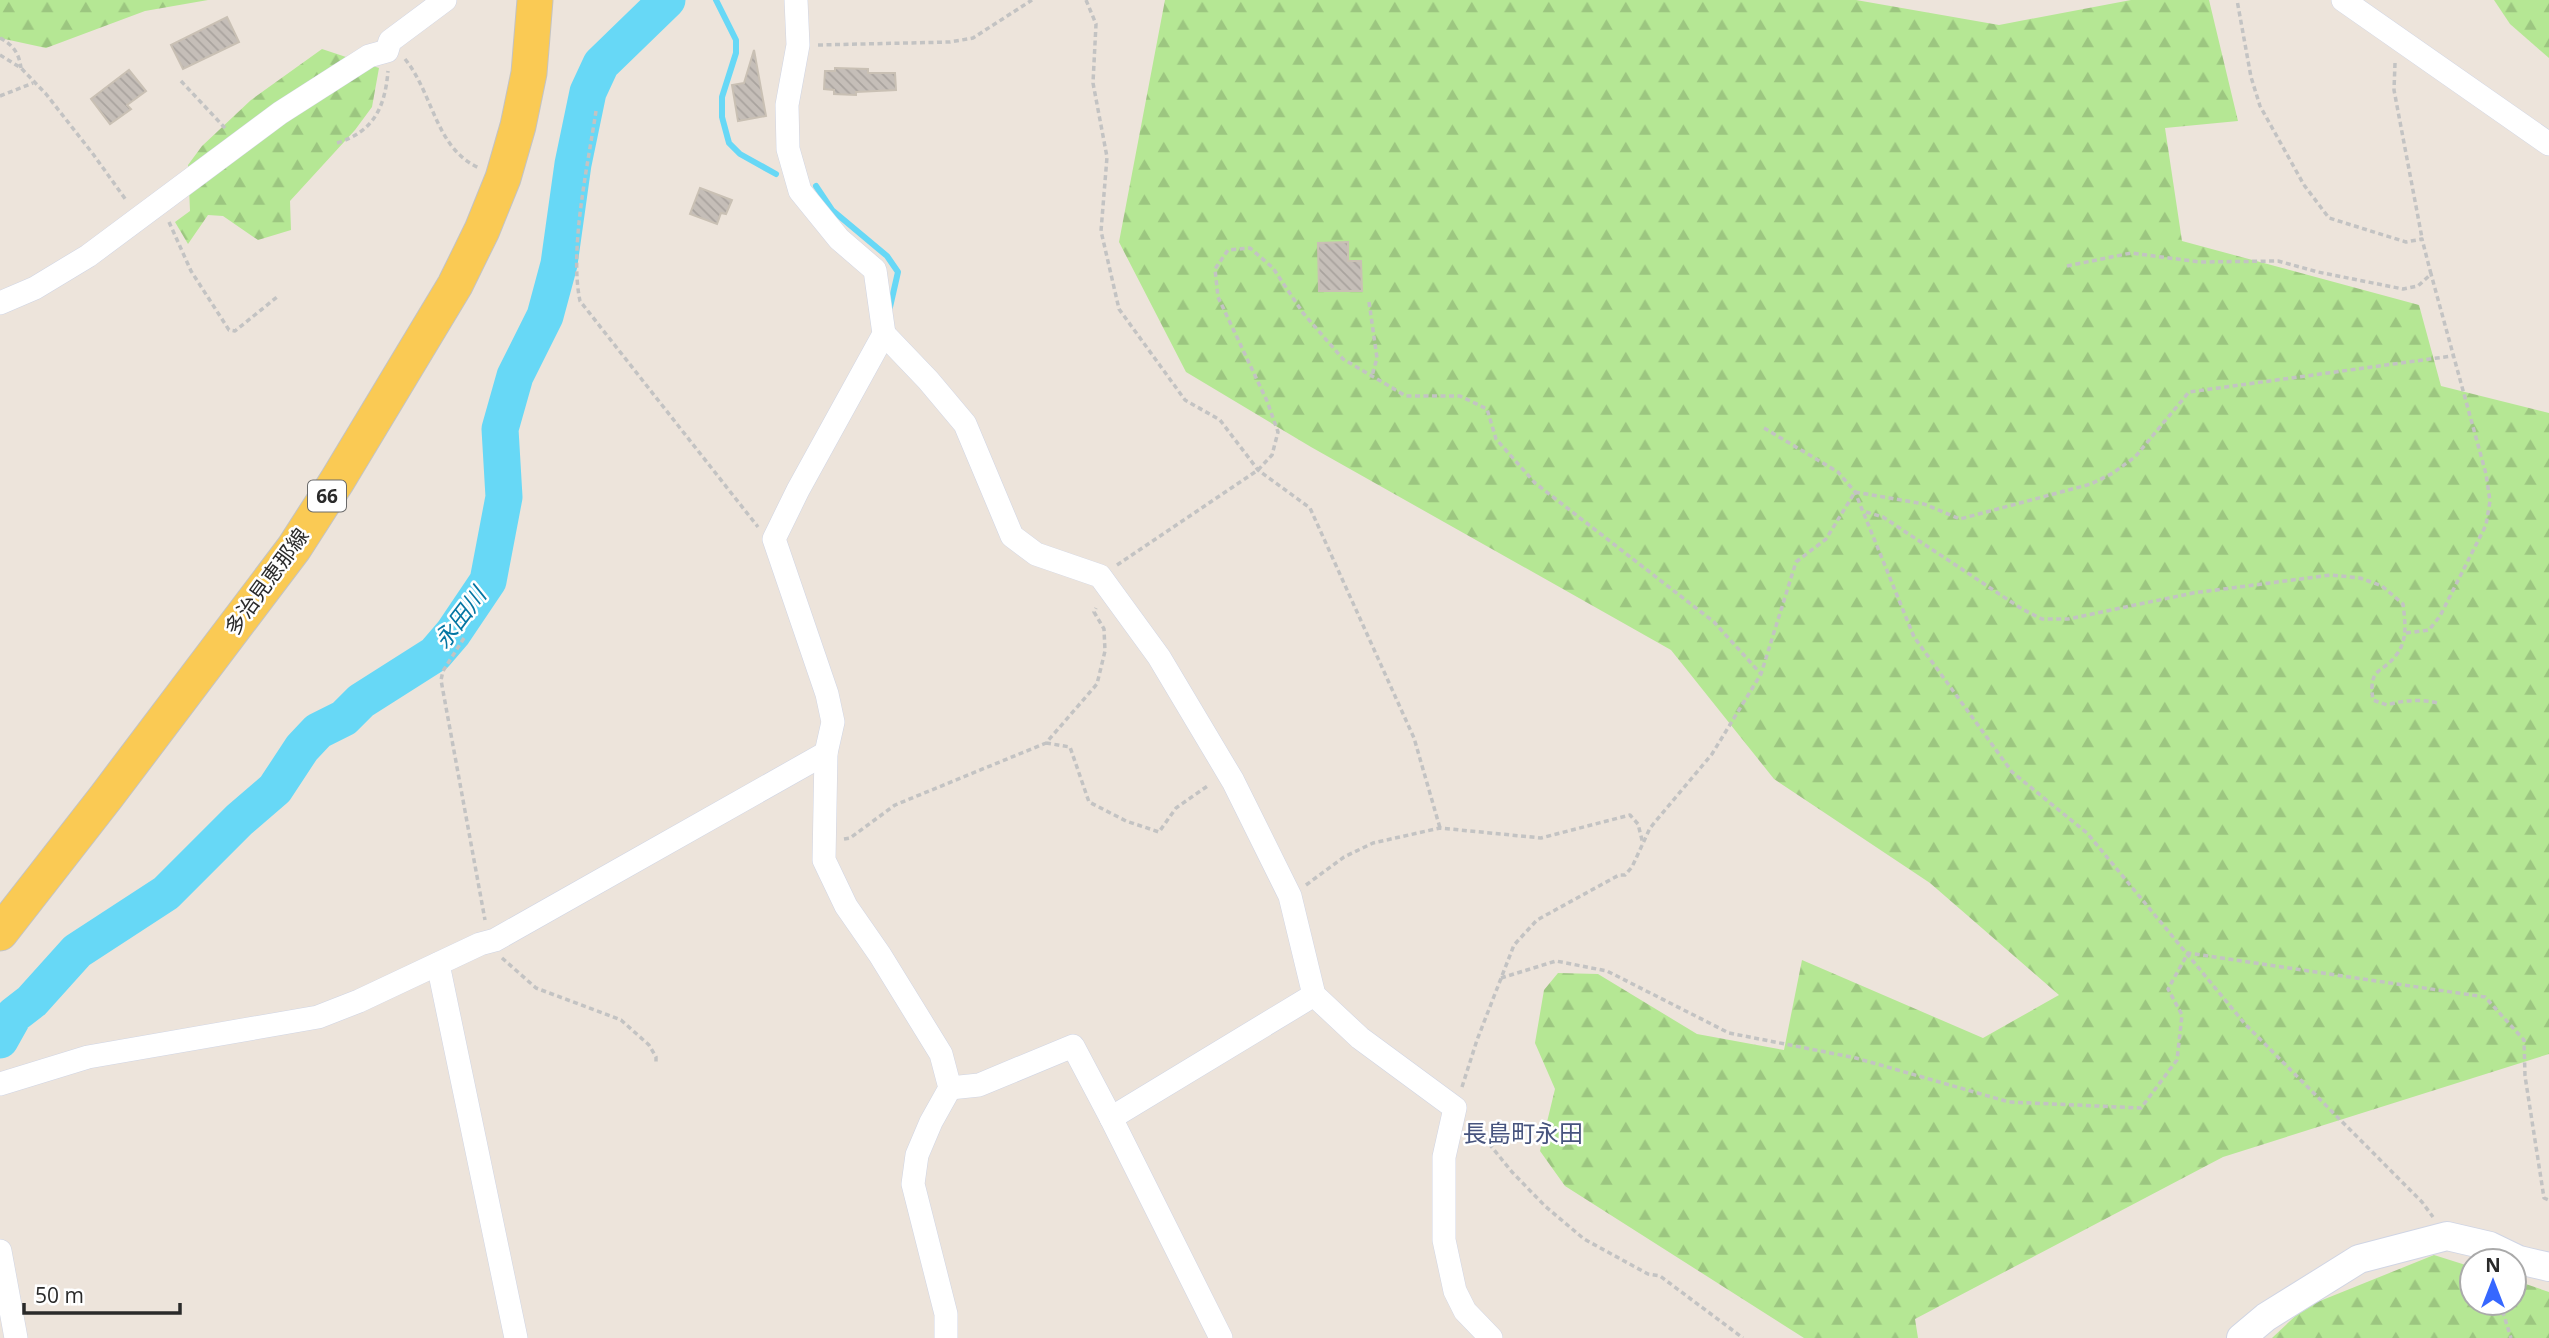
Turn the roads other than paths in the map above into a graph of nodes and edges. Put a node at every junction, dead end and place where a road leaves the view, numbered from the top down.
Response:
1 (445, 0) edge
2 (535, 0) edge
3 (796, 0) edge
4 (2343, 0) edge
5 (2549, 144) edge
6 (0, 303) edge
7 (884, 334) junction
8 (826, 753) junction
9 (0, 933) edge
10 (438, 964) junction
11 (1314, 995) junction
12 (0, 1084) edge
13 (950, 1088) junction
14 (1111, 1118) junction
15 (0, 1251) edge
16 (2549, 1267) edge
17 (16, 1338) edge
18 (516, 1338) edge
19 (946, 1338) edge
20 (1222, 1338) edge
21 (1490, 1338) edge
22 (2241, 1338) edge

1 - 6 street
2 - 9 main road, 多治見恵那線 / 66
3 - 7 street
4 - 5 street
7 - 8 street
7 - 11 street
8 - 10 street
8 - 13 street
10 - 12 street
10 - 18 street
11 - 14 street
11 - 21 street
13 - 14 street
13 - 19 street
14 - 20 street
15 - 17 street
16 - 22 street

